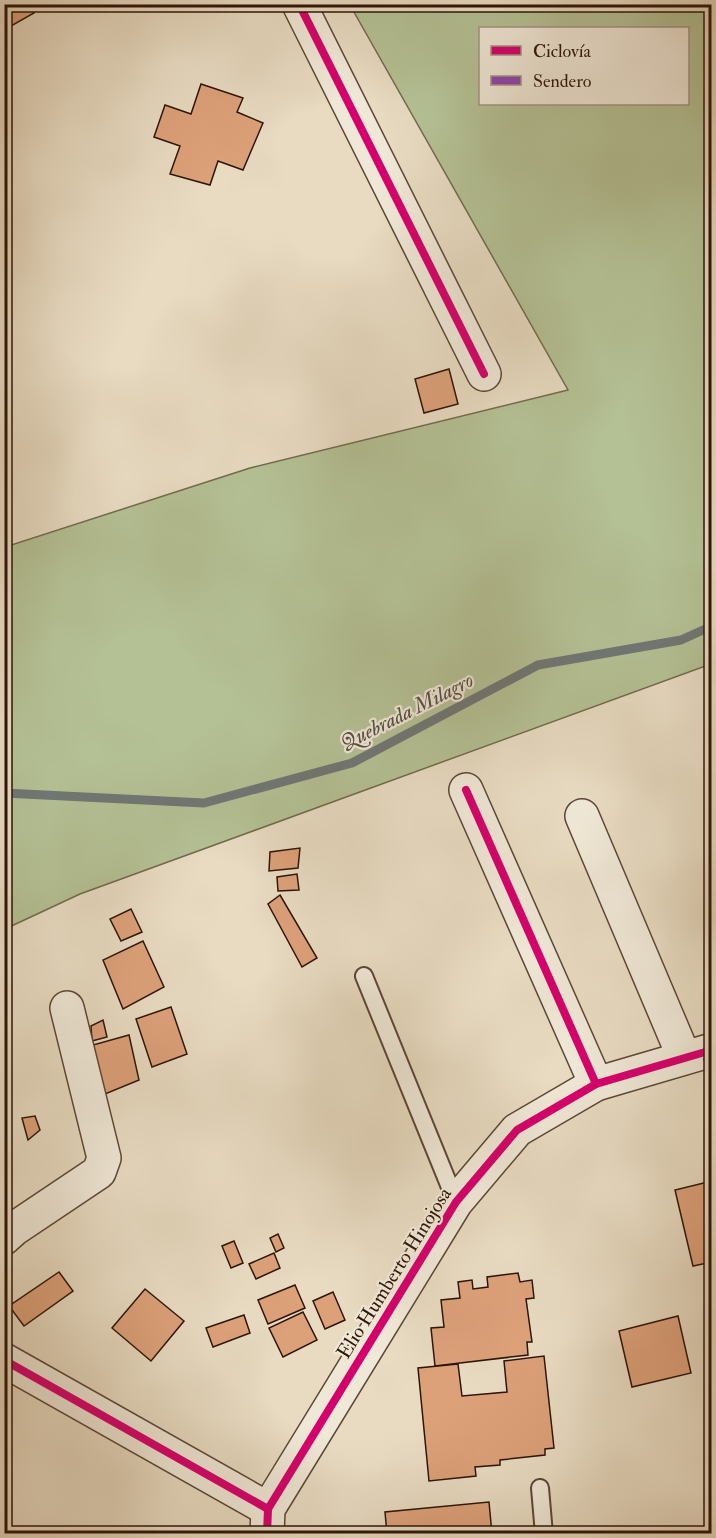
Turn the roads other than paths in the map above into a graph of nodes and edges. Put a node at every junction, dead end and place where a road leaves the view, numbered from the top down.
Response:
1 (299, 4) edge
2 (484, 374) dead end
3 (466, 790) dead end
4 (582, 816) dead end
5 (364, 976) dead end
6 (68, 1008) dead end
7 (698, 1054) edge
8 (596, 1084) junction
9 (456, 1202) junction
10 (4, 1238) edge
11 (4, 1360) edge
12 (540, 1488) dead end
13 (268, 1521) edge
14 (544, 1533) edge

1 - 2 street
3 - 8 street
4 - 7 street
5 - 9 lane
6 - 10 street
7 - 8 street, Elio Humberto Hinojosa
8 - 9 street, Elio Humberto Hinojosa
9 - 13 street, Elio Humberto Hinojosa
11 - 13 street
12 - 14 lane

